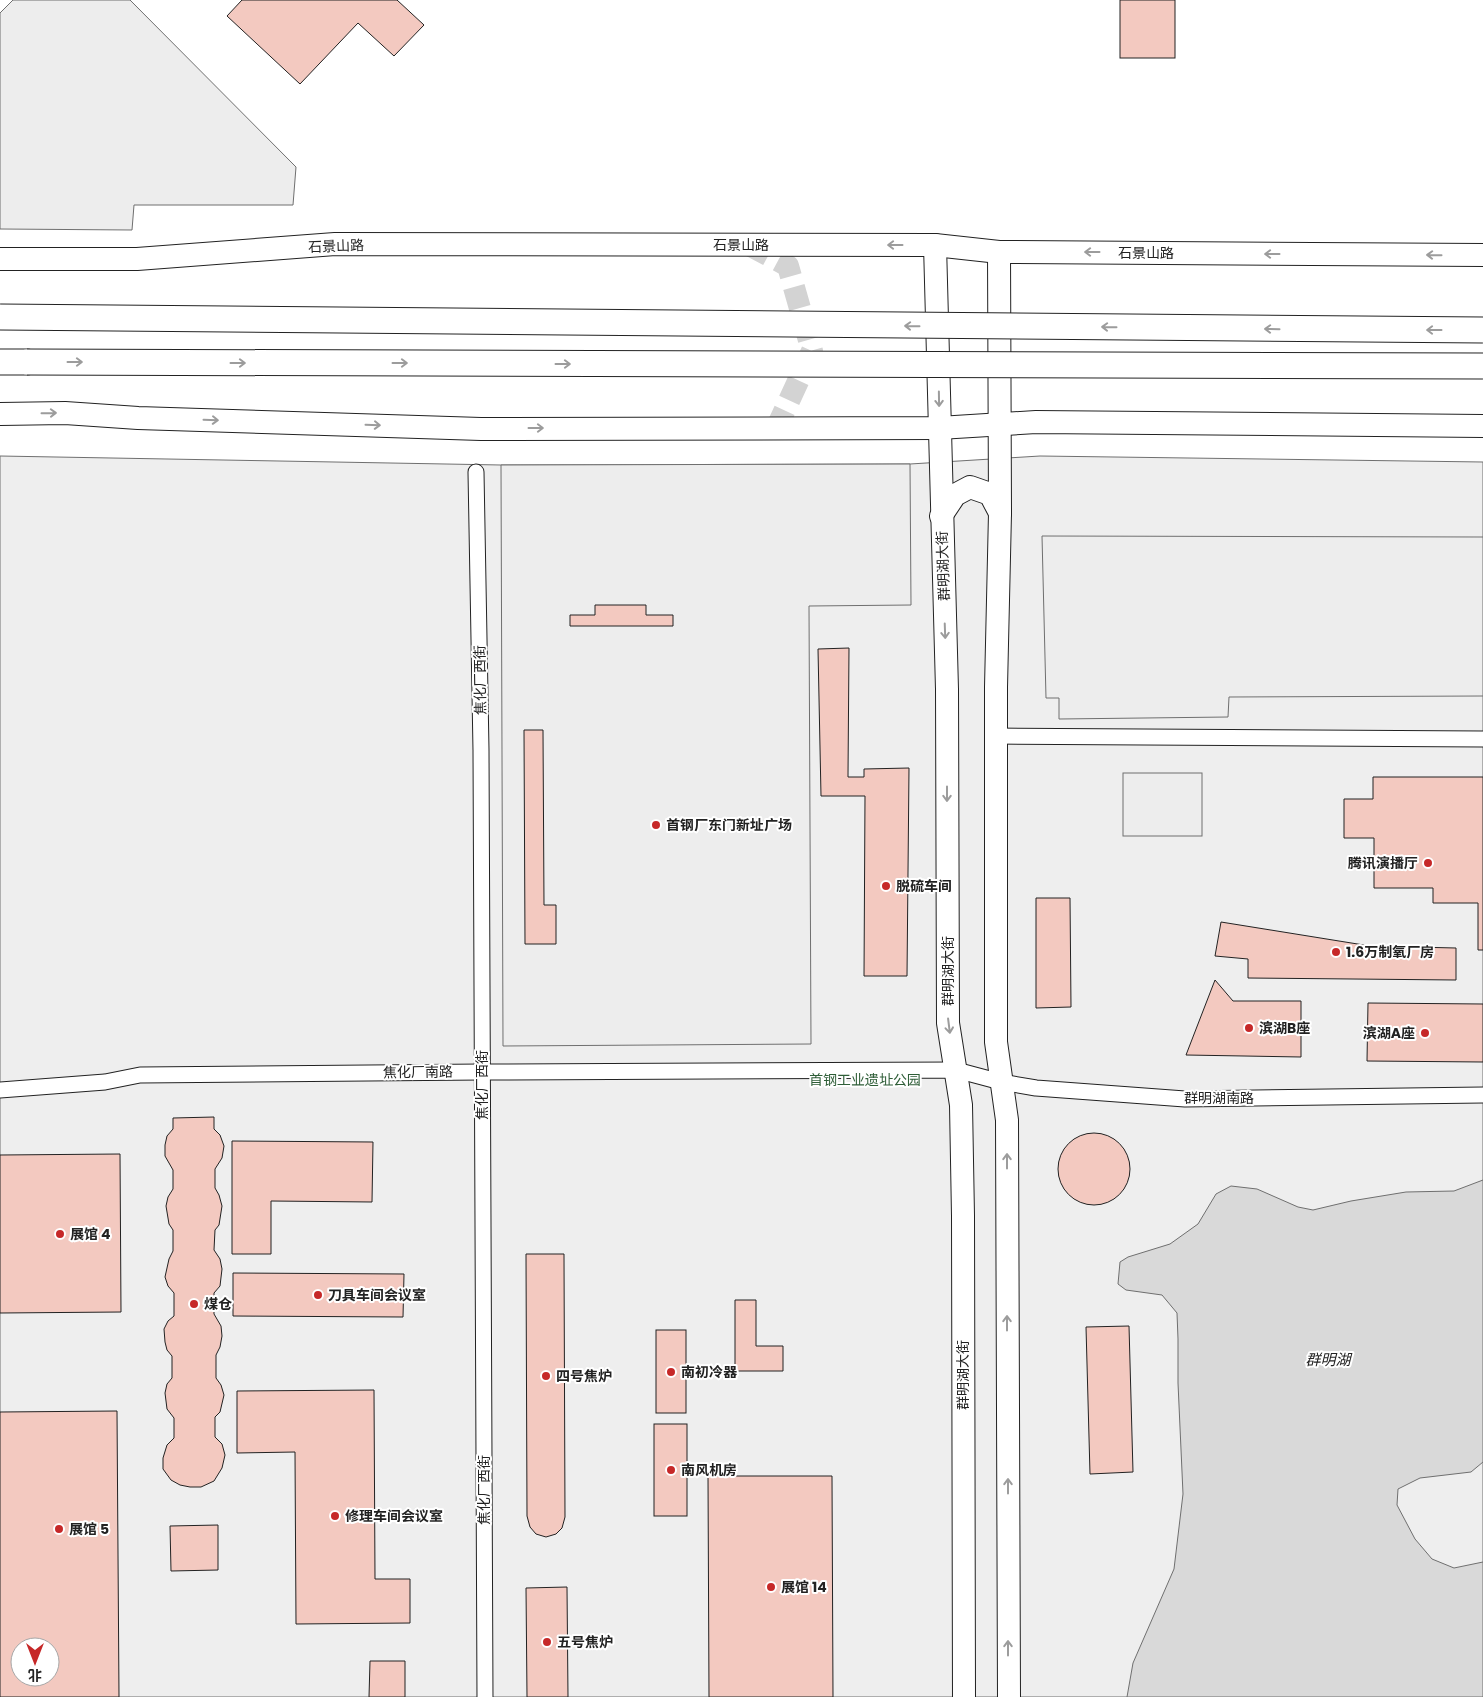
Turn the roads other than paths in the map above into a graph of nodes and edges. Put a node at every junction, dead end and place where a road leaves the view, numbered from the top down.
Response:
1 (935, 245) junction
2 (1000, 252) junction
3 (1483, 255) edge
4 (0, 259) edge
5 (0, 317) edge
6 (1483, 330) edge
7 (0, 362) edge
8 (27, 362) junction
9 (1483, 366) edge
10 (0, 368) edge
11 (0, 414) edge
12 (999, 424) junction
13 (1483, 426) edge
14 (940, 428) junction
15 (476, 472) dead end
16 (1000, 514) junction
17 (941, 516) junction
18 (995, 736) junction
19 (1483, 739) edge
20 (956, 1070) junction
21 (482, 1072) junction
22 (1001, 1082) junction
23 (0, 1090) edge
24 (1483, 1095) edge
25 (485, 1697) edge
26 (964, 1697) edge
27 (1008, 1697) edge

1 - 2 street, 石景山路
1 -> 4 street, 石景山路
1 -> 14 street, 群明湖大街
3 -> 2 street, 石景山路
2 - 12 street
6 -> 5 main road, bridge
7 - 8 main road
8 -> 9 main road, bridge
8 - 10 street
11 -> 14 street
12 - 13 street
12 - 14 street
12 - 16 street
14 - 17 street, 群明湖大街
15 - 21 street, 焦化厂西街
16 - 17 street
16 - 18 street
17 -> 20 street, 群明湖大街
18 - 19 street
18 - 22 street
20 - 21 street, 焦化厂南路
20 - 22 street, 群明湖南路
20 - 26 street, 群明湖大街
21 - 23 street, 焦化厂南路
21 - 25 street, 焦化厂西街
22 - 24 street, 群明湖南路
27 -> 22 street

